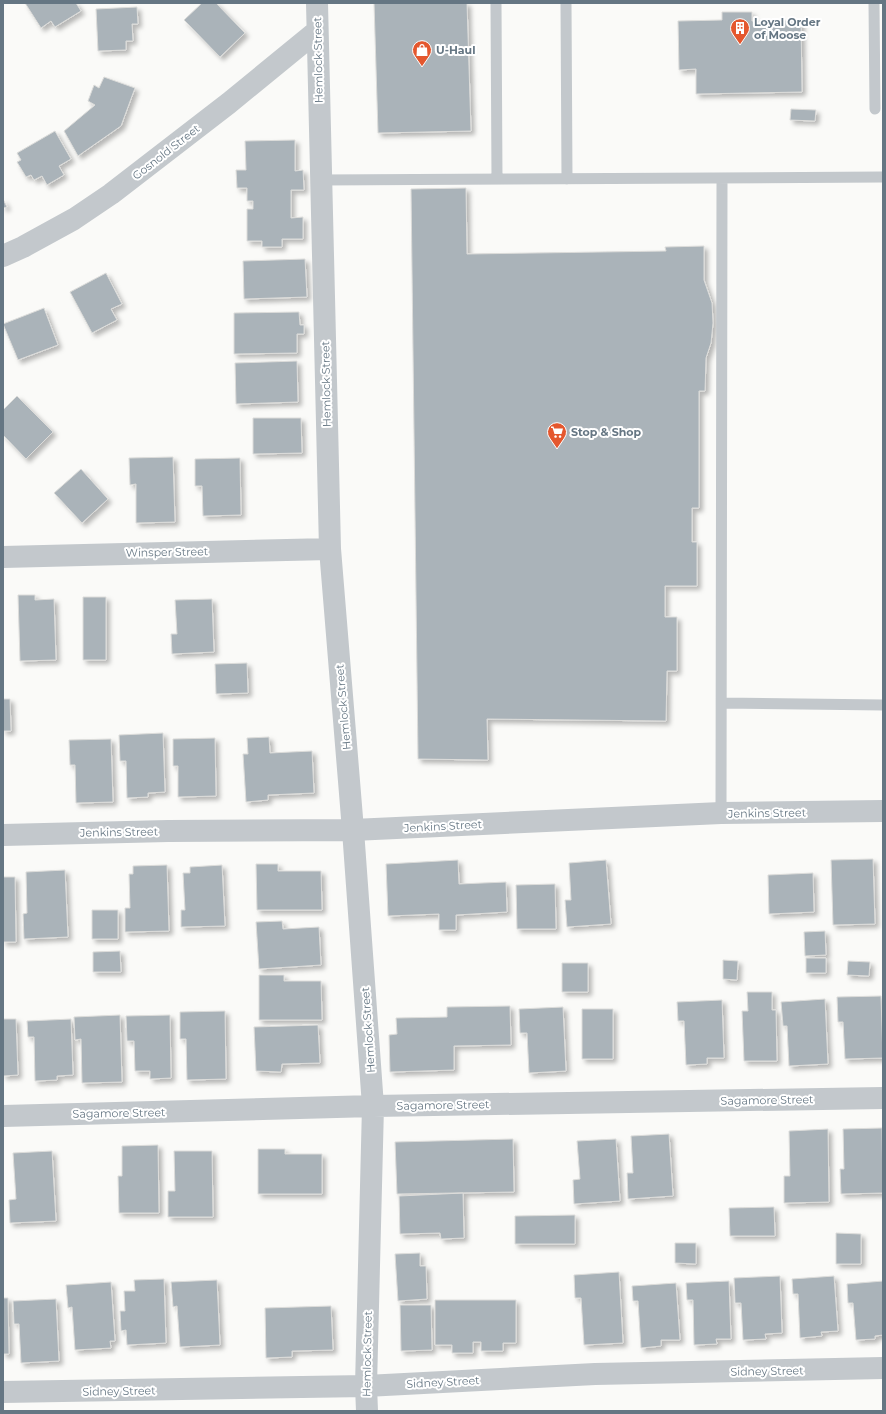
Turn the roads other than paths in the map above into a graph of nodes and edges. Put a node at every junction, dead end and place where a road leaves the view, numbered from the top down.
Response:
1 (317, 3) edge
2 (496, 3) edge
3 (566, 3) edge
4 (874, 3) edge
5 (317, 31) junction
6 (875, 109) dead end
7 (883, 177) edge
8 (722, 178) junction
9 (497, 179) junction
10 (567, 179) junction
11 (321, 180) junction
12 (3, 256) edge
13 (330, 549) junction
14 (3, 557) edge
15 (722, 703) junction
16 (883, 705) edge
17 (883, 811) edge
18 (721, 813) junction
19 (353, 830) junction
20 (3, 835) edge
21 (883, 1098) edge
22 (373, 1106) junction
23 (3, 1116) edge
24 (883, 1368) edge
25 (366, 1386) junction
26 (3, 1392) edge
27 (367, 1411) edge

1 - 5 street, Hemlock Street
2 - 9 lane
3 - 10 lane
4 - 6 lane
5 - 11 street, Hemlock Street
5 - 12 street, Gosnold Street
7 - 8 lane
8 - 10 lane
8 - 15 lane
9 - 10 lane
9 - 11 lane
11 - 13 street, Hemlock Street
13 - 14 street, Winsper Street
13 - 19 street, Hemlock Street
15 - 16 lane
15 - 18 lane
17 - 18 street, Jenkins Street
18 - 19 street, Jenkins Street
19 - 20 street, Jenkins Street
19 - 22 street, Hemlock Street
21 - 22 street, Sagamore Street
22 - 23 street, Sagamore Street
22 - 25 street, Hemlock Street
24 - 25 street, Sidney Street
25 - 26 street, Sidney Street
25 - 27 street, Hemlock Street

